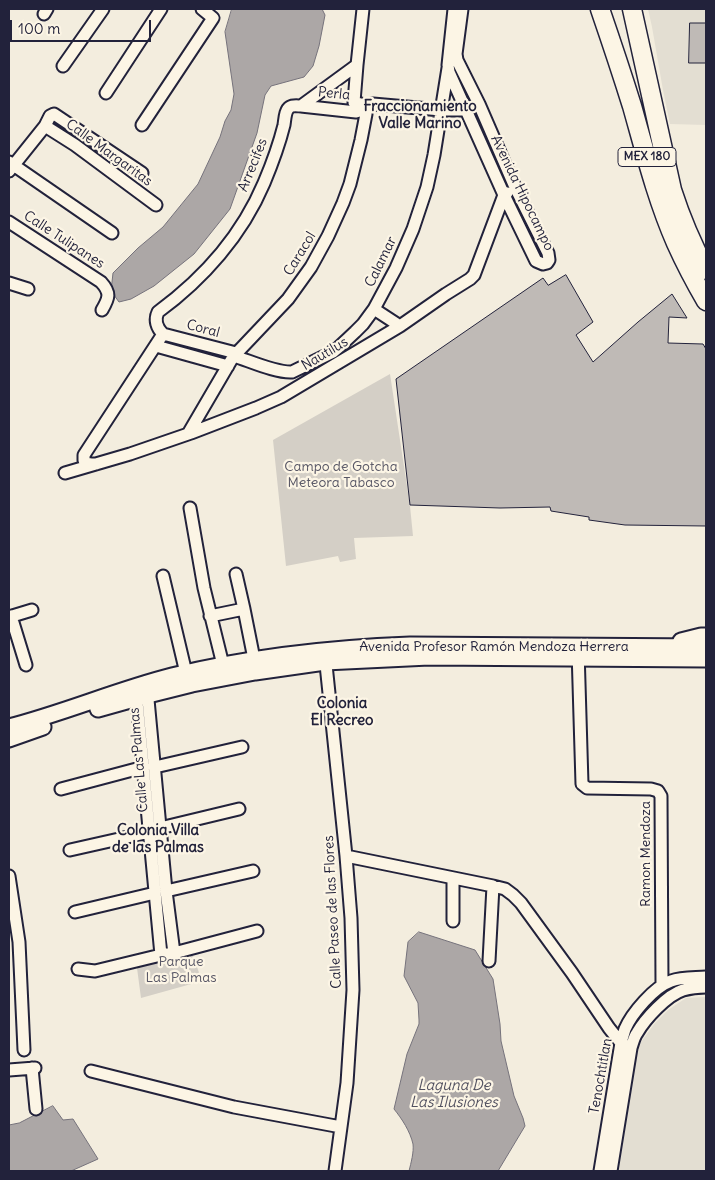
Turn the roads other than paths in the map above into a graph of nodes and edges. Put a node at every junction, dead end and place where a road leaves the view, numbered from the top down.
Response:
1 (103, 9) edge
2 (161, 9) edge
3 (202, 9) edge
4 (364, 9) edge
5 (454, 9) edge
6 (462, 9) edge
7 (600, 9) edge
8 (632, 9) edge
9 (357, 65) junction
10 (448, 65) junction
11 (63, 66) dead end
12 (622, 76) junction
13 (650, 92) junction
14 (106, 93) dead end
15 (479, 104) junction
16 (302, 106) junction
17 (365, 107) junction
18 (441, 110) junction
19 (466, 110) junction
20 (142, 124) dead end
21 (45, 126) junction
22 (10, 166) edge
23 (142, 173) dead end
24 (515, 187) junction
25 (504, 195) junction
26 (156, 205) dead end
27 (9, 222) edge
28 (112, 233) dead end
29 (706, 270) edge
30 (9, 283) edge
31 (28, 289) dead end
32 (706, 300) edge
33 (374, 309) junction
34 (102, 310) dead end
35 (400, 326) junction
36 (163, 334) junction
37 (156, 346) junction
38 (235, 354) junction
39 (228, 366) junction
40 (188, 434) junction
41 (98, 464) junction
42 (66, 473) dead end
43 (190, 508) dead end
44 (236, 574) dead end
45 (163, 576) dead end
46 (244, 609) junction
47 (32, 610) dead end
48 (10, 616) edge
49 (210, 616) junction
50 (706, 636) edge
51 (660, 646) junction
52 (706, 647) edge
53 (574, 654) junction
54 (325, 656) junction
55 (706, 658) edge
56 (254, 659) junction
57 (26, 664) dead end
58 (223, 665) junction
59 (186, 673) junction
60 (142, 691) junction
61 (9, 727) edge
62 (9, 739) edge
63 (242, 747) dead end
64 (149, 767) junction
65 (61, 789) dead end
66 (240, 808) dead end
67 (155, 834) junction
68 (70, 850) dead end
69 (346, 856) junction
70 (253, 872) dead end
71 (9, 876) edge
72 (453, 878) junction
73 (493, 886) junction
74 (161, 892) junction
75 (75, 912) dead end
76 (454, 921) dead end
77 (257, 931) dead end
78 (174, 953) junction
79 (161, 955) junction
80 (488, 961) dead end
81 (78, 969) dead end
82 (706, 977) edge
83 (662, 985) junction
84 (706, 987) edge
85 (626, 1045) junction
86 (24, 1050) dead end
87 (9, 1070) edge
88 (91, 1071) dead end
89 (36, 1109) dead end
90 (341, 1128) junction
91 (335, 1171) edge
92 (600, 1171) edge
93 (612, 1171) edge

1 - 11 street
2 - 14 street
3 - 20 street
4 - 9 street
5 - 10 street, Avenida Hipocampo
6 - 15 street, Avenida Hipocampo
7 - 12 highway, MEX 180
8 - 13 highway, MEX 180
9 - 16 street, Arrecifes
9 - 17 street
10 - 18 street, Calamar
10 - 19 street, Avenida Hipocampo
12 - 13 highway
12 - 32 highway, MEX 180
13 - 29 highway, MEX 180
15 - 19 street, Perla
15 - 24 street, Avenida Hipocampo
16 - 17 street, Perla
16 - 36 street, Arrecifes
17 - 18 street, Perla
17 - 38 street, Caracol
18 - 19 street, Perla
18 - 33 street, Calamar
19 - 25 street, Avenida Hipocampo
21 - 22 street
21 - 23 street
21 - 26 street, Calle Margaritas
22 - 28 street
24 - 25 street
24 - 25 street, Avenida Hipocampo
25 - 35 street, Nautilus
27 - 34 street, Calle Tulipanes
30 - 31 street
33 - 35 street
33 - 38 street, Calamar
35 - 40 street, Nautilus
36 - 37 street
36 - 38 street, Coral
37 - 39 street, Coral
37 - 41 street
38 - 39 street, Caracol
39 - 40 street, Caracol
40 - 41 street, Nautilus
41 - 42 street, Nautilus
43 - 49 street
44 - 46 street
45 - 59 street
46 - 49 street
46 - 56 street
47 - 48 street
48 - 57 street
49 - 58 street
50 - 51 main road
51 - 52 main road
51 - 53 main road, Avenida Profesor Ramón Mendoza Herrera
53 - 54 main road, Avenida Profesor Ramón Mendoza Herrera
53 - 55 main road
53 - 83 street, Ramon Mendoza
54 - 56 main road, Avenida Profesor Ramón Mendoza Herrera
54 - 60 main road, Avenida Profesor Ramón Mendoza Herrera
54 - 69 street, Calle Paseo de las Flores
56 - 58 main road, Avenida Profesor Ramón Mendoza Herrera
58 - 59 main road, Avenida Profesor Ramón Mendoza Herrera
59 - 60 main road, Avenida Profesor Ramón Mendoza Herrera
60 - 61 main road, Avenida Profesor Ramón Mendoza Herrera
60 - 62 main road, Avenida Profesor Ramón Mendoza Herrera
60 - 64 street, Calle Las Palmas
63 - 64 street
64 - 65 street
64 - 67 street, Calle Las Palmas
66 - 67 street
67 - 68 street
67 - 74 street, Calle Las Palmas
69 - 72 street
69 - 90 street, Calle Paseo de las Flores
70 - 74 street
71 - 86 street
72 - 73 street
72 - 76 street
73 - 80 street
73 - 85 street
74 - 75 street
74 - 78 street, Calle Las Palmas
74 - 79 street, Calle Las Palmas
77 - 78 street
78 - 79 street
79 - 81 street
82 - 83 street
83 - 85 street, Tenochtitlan
84 - 85 street, Tenochtitlan
85 - 92 street, Tenochtitlan
85 - 93 street, Tenochtitlan
87 - 89 street
88 - 90 street
90 - 91 street, Calle Paseo de las Flores

